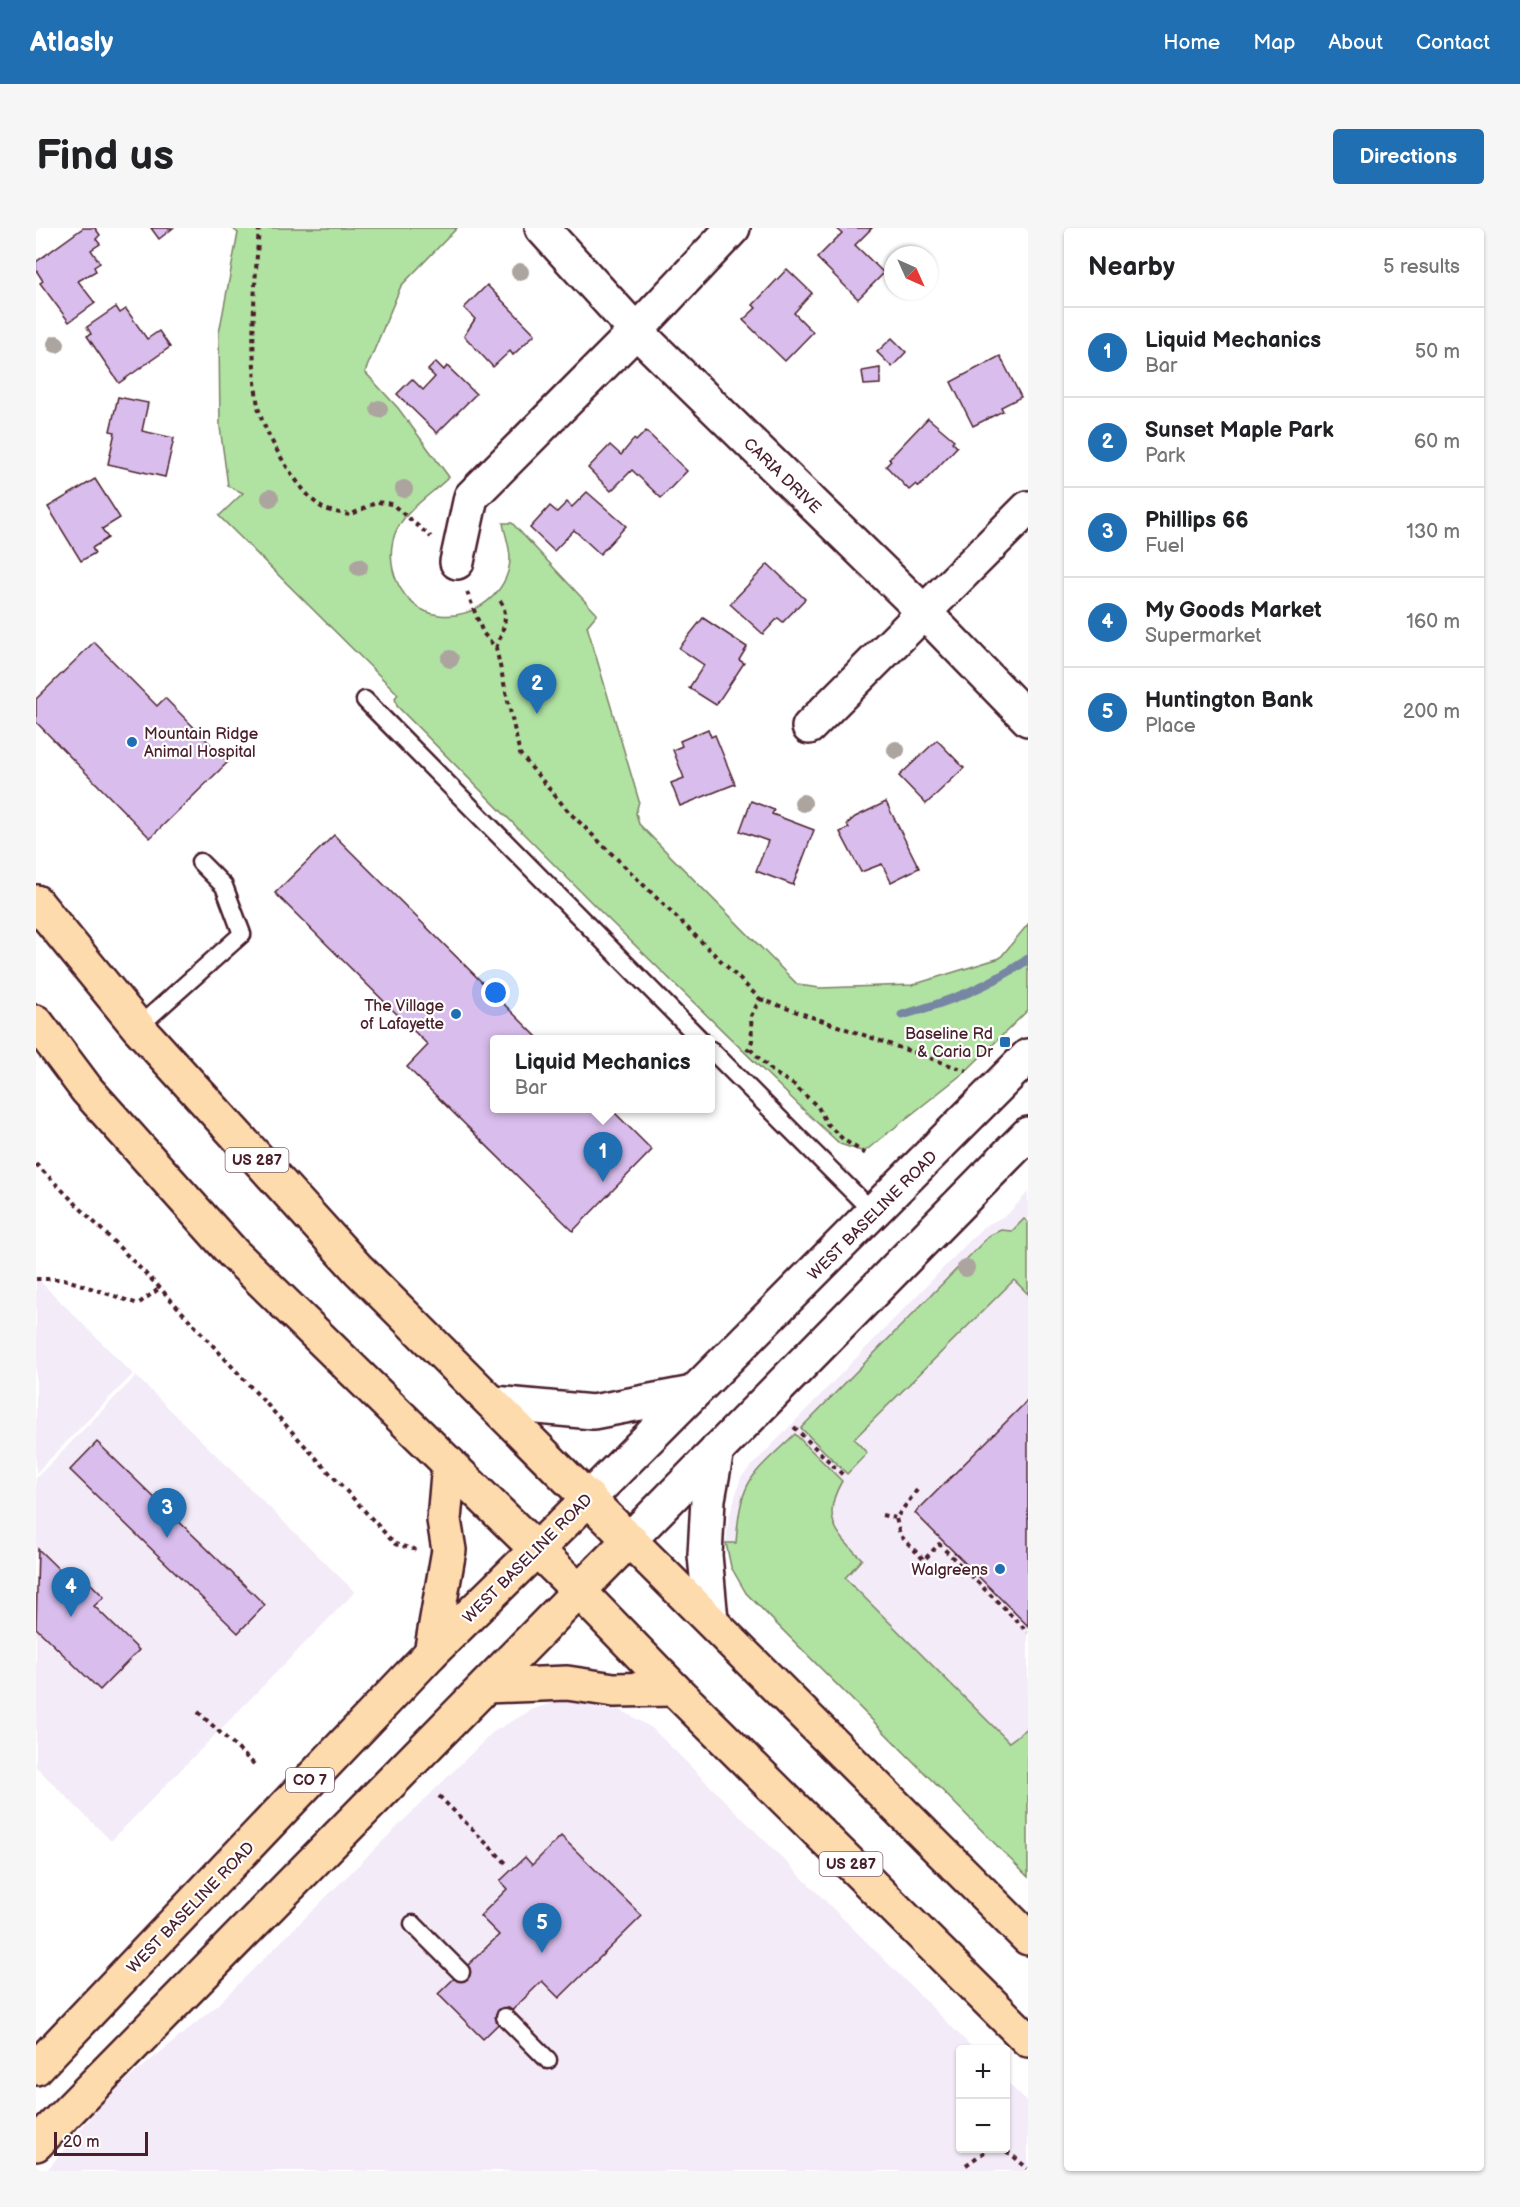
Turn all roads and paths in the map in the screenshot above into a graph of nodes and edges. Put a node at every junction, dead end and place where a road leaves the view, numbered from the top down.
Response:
1 (259, 228) edge
2 (542, 228) edge
3 (733, 228) edge
4 (636, 331) junction
5 (1028, 508) edge
6 (457, 562) junction
7 (499, 599) dead end
8 (924, 613) junction
9 (496, 648) junction
10 (365, 700) dead end
11 (1028, 719) edge
12 (809, 727) dead end
13 (200, 862) dead end
14 (36, 902) edge
15 (760, 999) junction
16 (36, 1022) edge
17 (138, 1027) junction
18 (696, 1035) edge
19 (750, 1049) junction
20 (715, 1054) edge
21 (1028, 1056) edge
22 (731, 1070) junction
23 (976, 1075) dead end
24 (1028, 1134) edge
25 (869, 1156) dead end
26 (36, 1164) edge
27 (874, 1213) junction
28 (36, 1279) edge
29 (160, 1288) junction
30 (693, 1393) junction
31 (494, 1403) junction
32 (794, 1427) dead end
33 (717, 1450) junction
34 (449, 1463) junction
35 (845, 1477) dead end
36 (916, 1490) dead end
37 (589, 1498) junction
38 (882, 1515) dead end
39 (896, 1518) junction
40 (630, 1539) junction
41 (536, 1550) junction
42 (422, 1552) dead end
43 (578, 1590) junction
44 (711, 1620) junction
45 (1028, 1632) edge
46 (431, 1653) junction
47 (486, 1686) junction
48 (674, 1689) junction
49 (198, 1712) dead end
50 (255, 1766) dead end
51 (439, 1796) dead end
52 (508, 1865) dead end
53 (413, 1924) dead end
54 (1028, 1938) edge
55 (461, 1972) dead end
56 (505, 2017) dead end
57 (1028, 2040) edge
58 (548, 2060) dead end
59 (36, 2068) edge
60 (36, 2144) edge
61 (983, 2153) edge
62 (1009, 2153) edge
63 (966, 2165) dead end
64 (1028, 2169) edge

1 - 6 path
2 - 4 main road, CARIA DRIVE
3 - 4 main road
4 - 6 main road
4 - 8 main road, CARIA DRIVE
5 - 8 main road
6 - 9 path
7 - 9 path
8 - 11 main road, CARIA DRIVE
8 - 12 main road
9 - 15 path
10 - 18 lane
13 - 17 lane
14 - 17 main road, US 287
15 - 19 path
15 - 23 path
16 - 34 main road, US 287
17 - 31 main road, US 287
19 - 22 path
19 - 25 path
20 - 22 lane
21 - 27 main road, WEST BASELINE ROAD
22 - 27 lane
24 - 33 main road
26 - 29 path
27 - 30 main road, WEST BASELINE ROAD
28 - 29 path
29 - 42 path
30 - 31 main road
30 - 37 main road, WEST BASELINE ROAD
31 - 37 main road, US 287
32 - 35 path
33 - 40 main road
33 - 44 main road
34 - 41 main road, US 287
34 - 46 main road
36 - 39 path
37 - 40 main road, US 287
37 - 41 main road, WEST BASELINE ROAD / CO 7
38 - 39 path
39 - 45 path
40 - 43 main road
40 - 44 main road, US 287
41 - 43 main road, US 287
41 - 46 main road, WEST BASELINE ROAD / CO 7
43 - 47 main road
43 - 48 main road, US 287
44 - 54 main road, US 287
46 - 59 main road, WEST BASELINE ROAD / CO 7
47 - 48 main road
47 - 60 main road
48 - 57 main road, US 287
49 - 50 path
51 - 52 path
53 - 55 lane
56 - 58 lane
61 - 63 path
62 - 64 path

